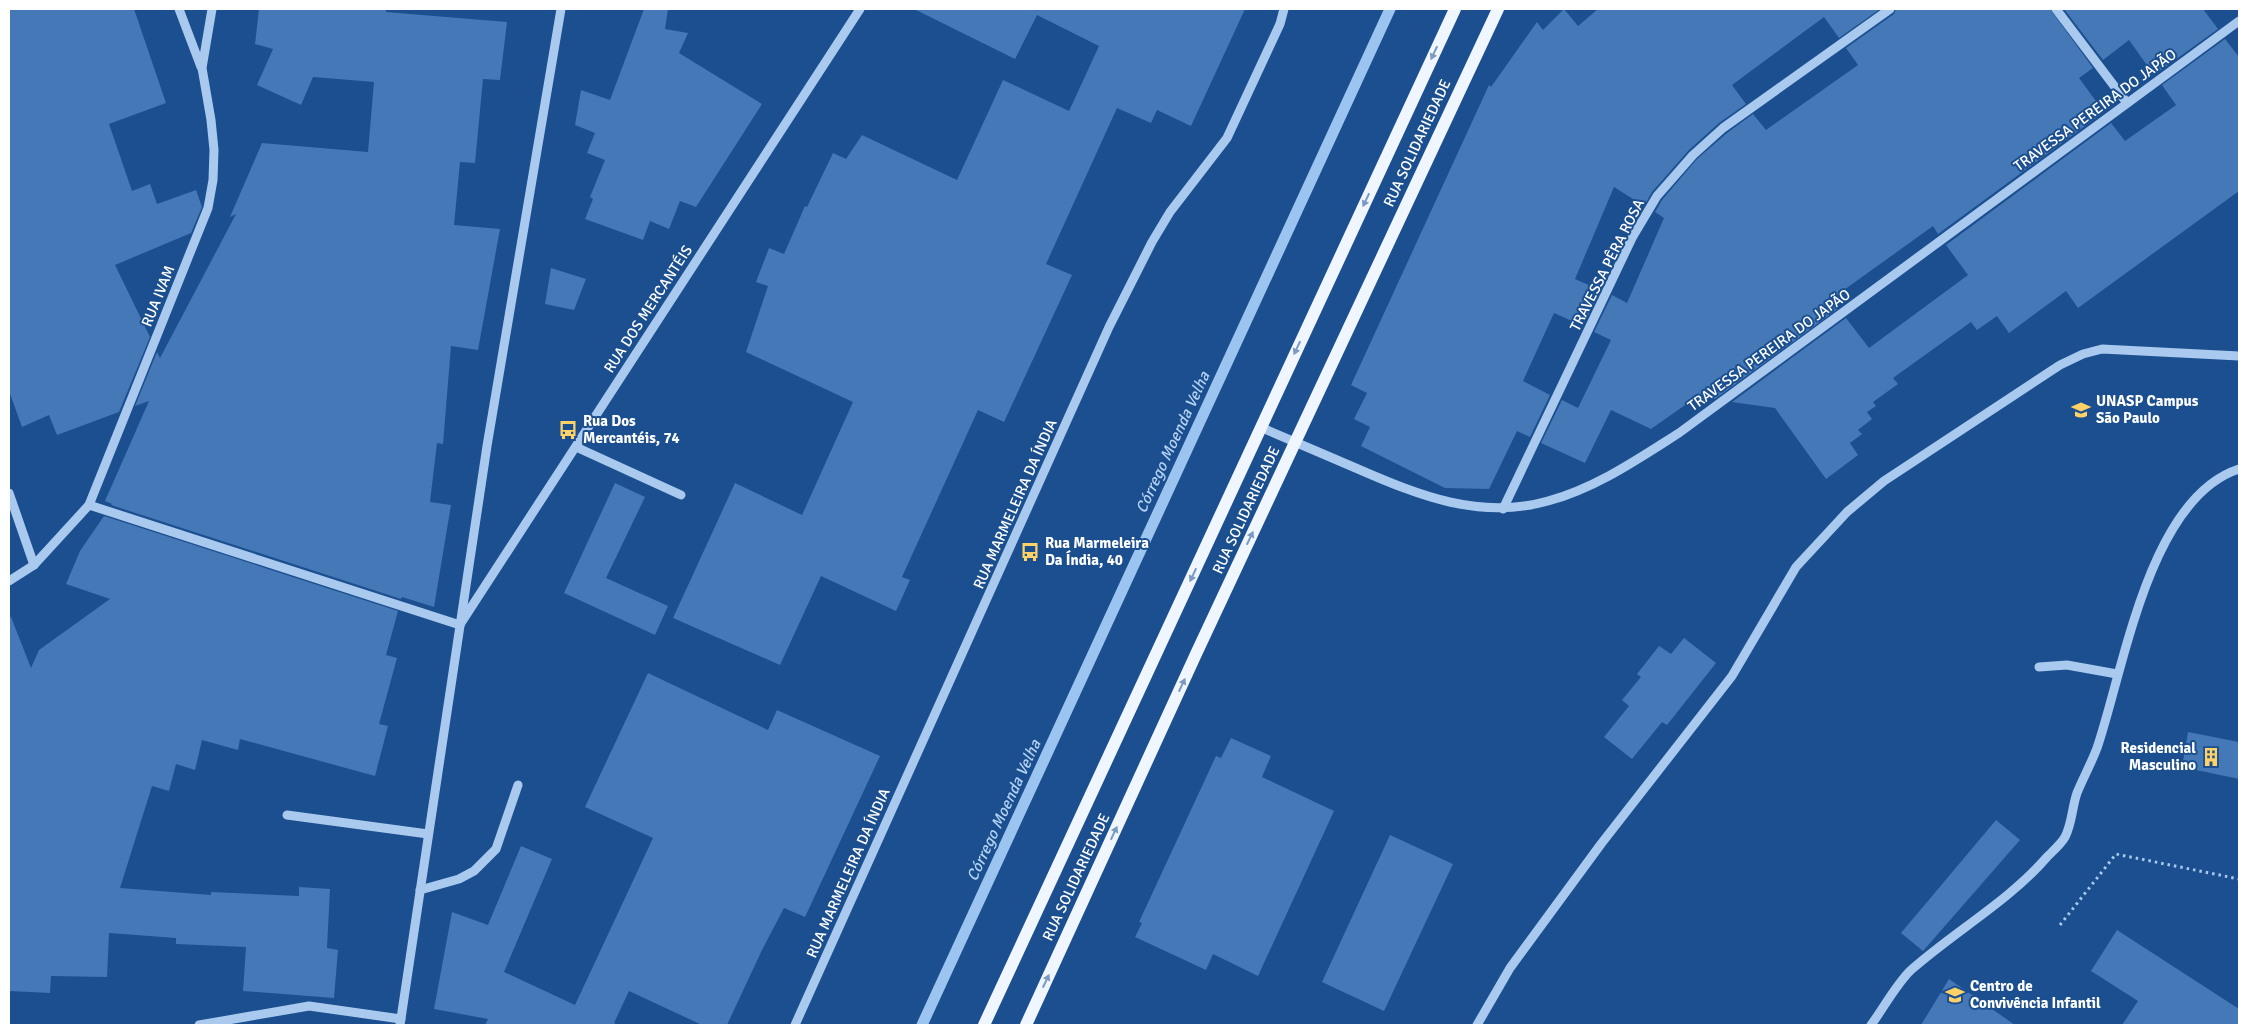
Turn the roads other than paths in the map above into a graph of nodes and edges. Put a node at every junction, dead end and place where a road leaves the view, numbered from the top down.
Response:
1 (179, 9) edge
2 (212, 9) edge
3 (561, 9) edge
4 (860, 9) edge
5 (1284, 9) edge
6 (1455, 9) edge
7 (1498, 9) edge
8 (1890, 9) edge
9 (2056, 9) edge
10 (2239, 21) edge
11 (202, 68) junction
12 (2127, 104) junction
13 (2239, 356) edge
14 (1260, 427) junction
15 (1296, 442) junction
16 (576, 447) junction
17 (2239, 469) edge
18 (9, 493) edge
19 (681, 495) dead end
20 (89, 505) junction
21 (1504, 509) junction
22 (34, 565) junction
23 (9, 581) edge
24 (460, 625) junction
25 (2040, 667) dead end
26 (2117, 674) junction
27 (518, 785) dead end
28 (287, 815) dead end
29 (428, 834) junction
30 (420, 890) junction
31 (400, 1022) edge
32 (199, 1025) edge
33 (795, 1025) edge
34 (984, 1025) edge
35 (1026, 1025) edge
36 (1476, 1025) edge
37 (1871, 1025) edge

1 - 11 street
2 - 11 street, RUA IVAM
3 - 24 street
4 - 16 street, RUA DOS MERCANTÉIS
5 - 33 street, RUA MARMELEIRA DA ÍNDIA
6 -> 14 main road, RUA SOLIDARIEDADE
7 - 15 main road, RUA SOLIDARIEDADE
8 - 21 street, TRAVESSA PÊRA ROSA
9 - 12 street
10 - 12 street, TRAVESSA PEREIRA DO JAPÃO
11 - 20 street, RUA IVAM
12 - 21 street, TRAVESSA PEREIRA DO JAPÃO
13 - 36 street
14 - 15 street, TRAVESSA PEREIRA DO JAPÃO
14 -> 34 main road, RUA SOLIDARIEDADE
15 - 21 street, TRAVESSA PEREIRA DO JAPÃO
35 -> 15 main road, RUA SOLIDARIEDADE
16 - 19 street
16 - 24 street, RUA DOS MERCANTÉIS
17 - 26 street
18 - 22 street
20 - 22 street, RUA IVAM
20 - 24 street
22 - 23 street, RUA IVAM
24 - 29 street
25 - 26 street
26 - 37 street
27 - 30 street
28 - 29 street
29 - 30 street
30 - 31 street
31 - 32 street

